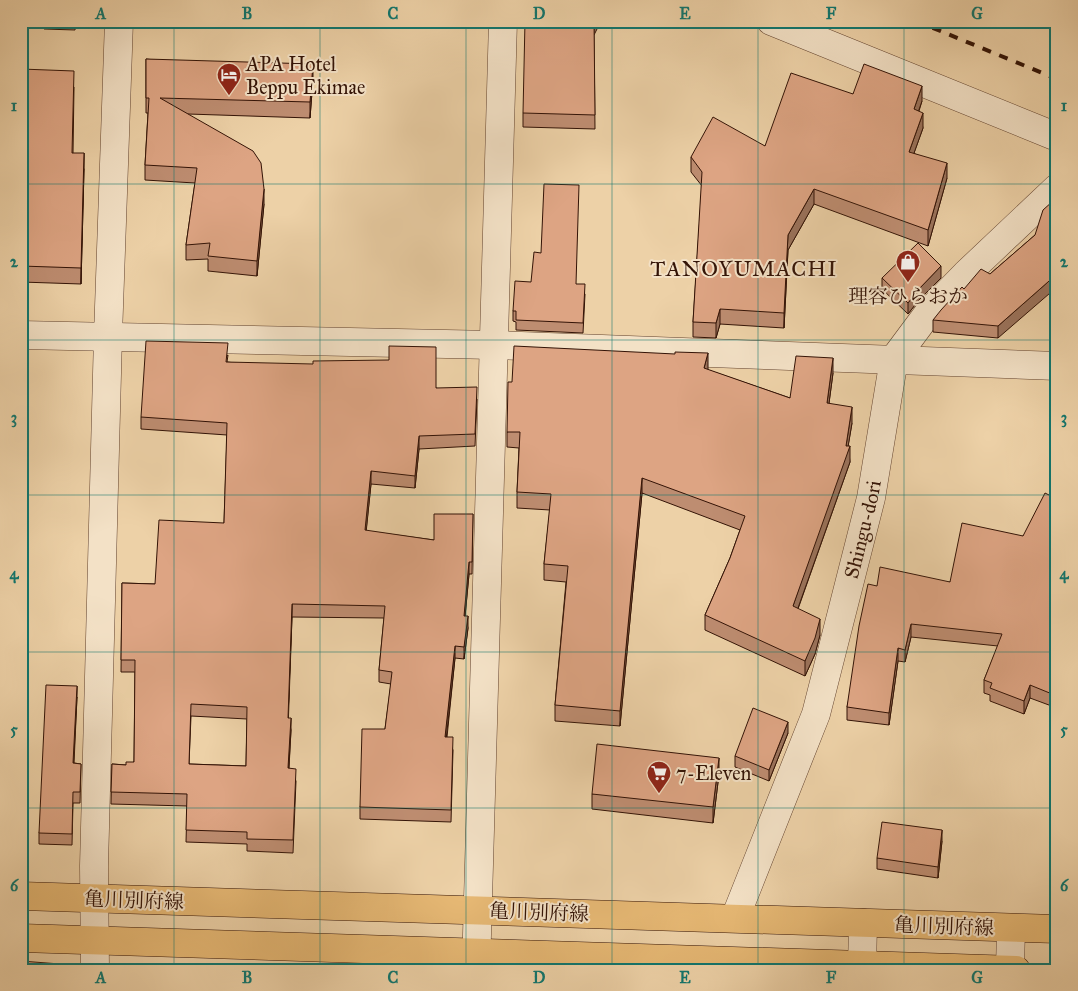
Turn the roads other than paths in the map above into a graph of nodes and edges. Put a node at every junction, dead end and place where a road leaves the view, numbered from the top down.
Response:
1 (118, 21) edge
2 (503, 21) edge
3 (770, 21) edge
4 (1057, 137) edge
5 (1057, 188) edge
6 (21, 335) edge
7 (108, 336) junction
8 (494, 345) junction
9 (894, 359) junction
10 (1057, 366) edge
11 (21, 896) edge
12 (94, 899) junction
13 (478, 911) junction
14 (735, 918) junction
15 (863, 923) junction
16 (1011, 928) junction
17 (1057, 929) edge
18 (21, 938) edge
19 (95, 942) junction
20 (477, 962) edge
21 (862, 967) edge
22 (96, 970) edge
23 (1010, 970) edge
24 (1016, 970) edge

1 - 7 street
2 - 8 street
3 - 4 street
5 - 9 street, Shingu-dori
6 - 7 street
7 - 8 street
7 - 12 street
8 - 9 street
8 - 13 street
9 - 10 street
9 - 14 street, Shingu-dori
11 - 12 main road, 亀川別府線
12 - 13 main road, 亀川別府線
12 - 19 street
13 - 14 main road, 亀川別府線
13 - 20 street
14 - 15 main road, 亀川別府線
15 - 16 main road, 亀川別府線
15 - 21 street
16 - 17 main road, 亀川別府線
16 - 23 street
18 - 19 main road, 亀川別府線
19 - 20 main road, 亀川別府線
19 - 22 street
20 - 21 main road, 亀川別府線
21 - 23 main road, 亀川別府線
23 - 24 main road, 亀川別府線

